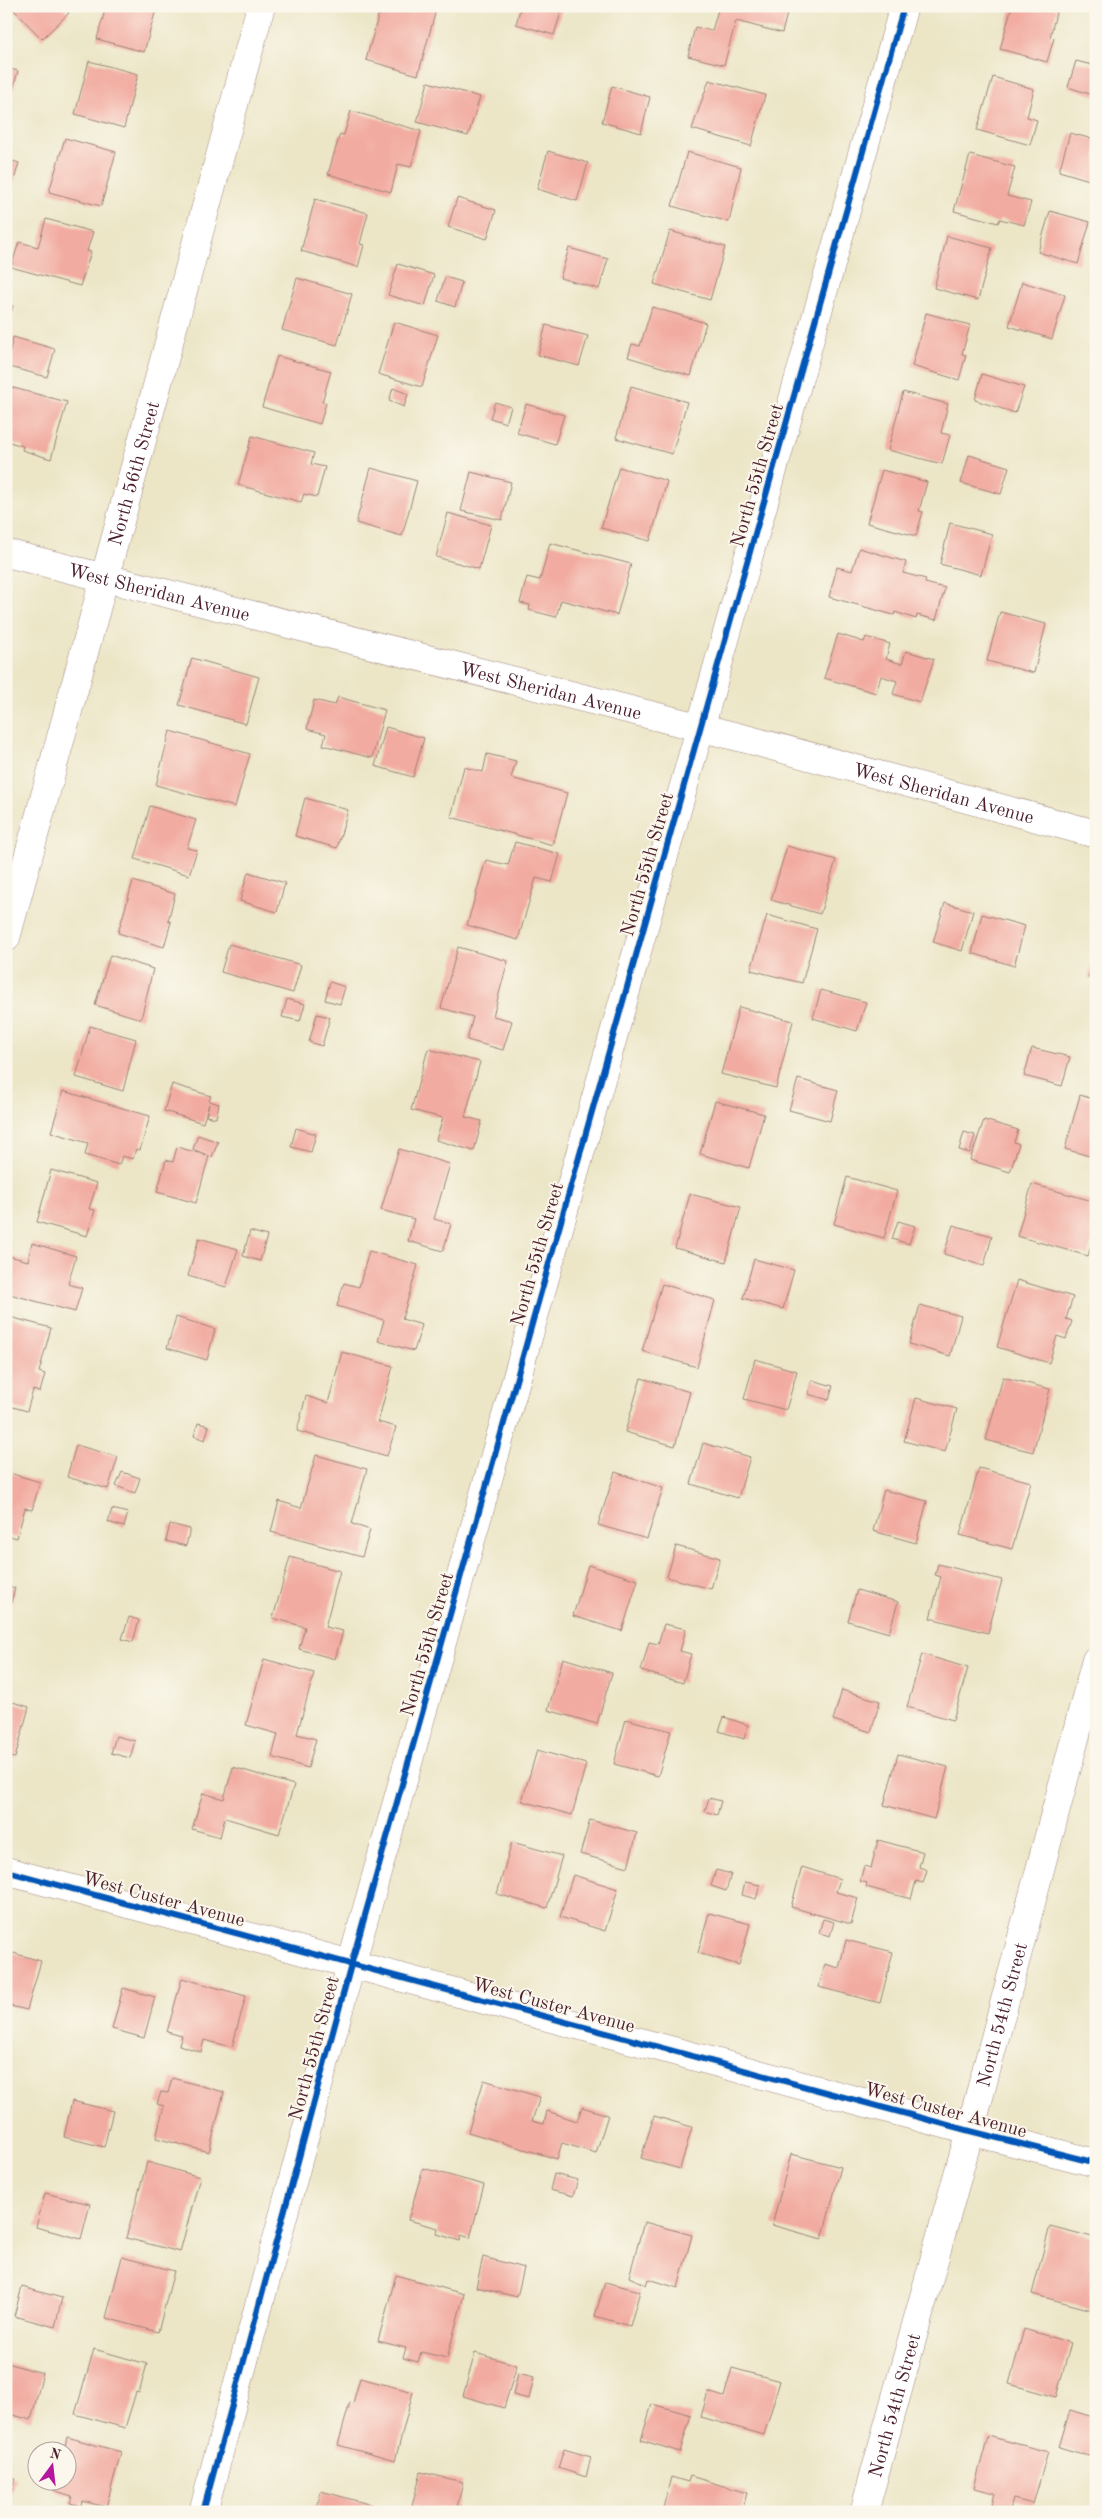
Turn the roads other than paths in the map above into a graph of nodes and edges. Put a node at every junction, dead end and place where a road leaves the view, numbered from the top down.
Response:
1 (261, 6) edge
2 (904, 6) edge
3 (6, 553) edge
4 (106, 578) junction
5 (700, 728) junction
6 (1096, 834) edge
7 (6, 938) edge
8 (1096, 1660) edge
9 (6, 1871) edge
10 (351, 1966) junction
11 (970, 2131) junction
12 (1096, 2163) edge
13 (203, 2512) edge
14 (864, 2512) edge

1 - 4 street, North 56th Street
2 - 5 street, North 55th Street
3 - 4 street, West Sheridan Avenue
4 - 5 street, West Sheridan Avenue
4 - 7 street, North 56th Street
5 - 6 street, West Sheridan Avenue
5 - 10 street, North 55th Street
8 - 11 street, North 54th Street
9 - 10 street, West Custer Avenue
10 - 11 street, West Custer Avenue
10 - 13 street, North 55th Street
11 - 12 street, West Custer Avenue
11 - 14 street, North 54th Street

